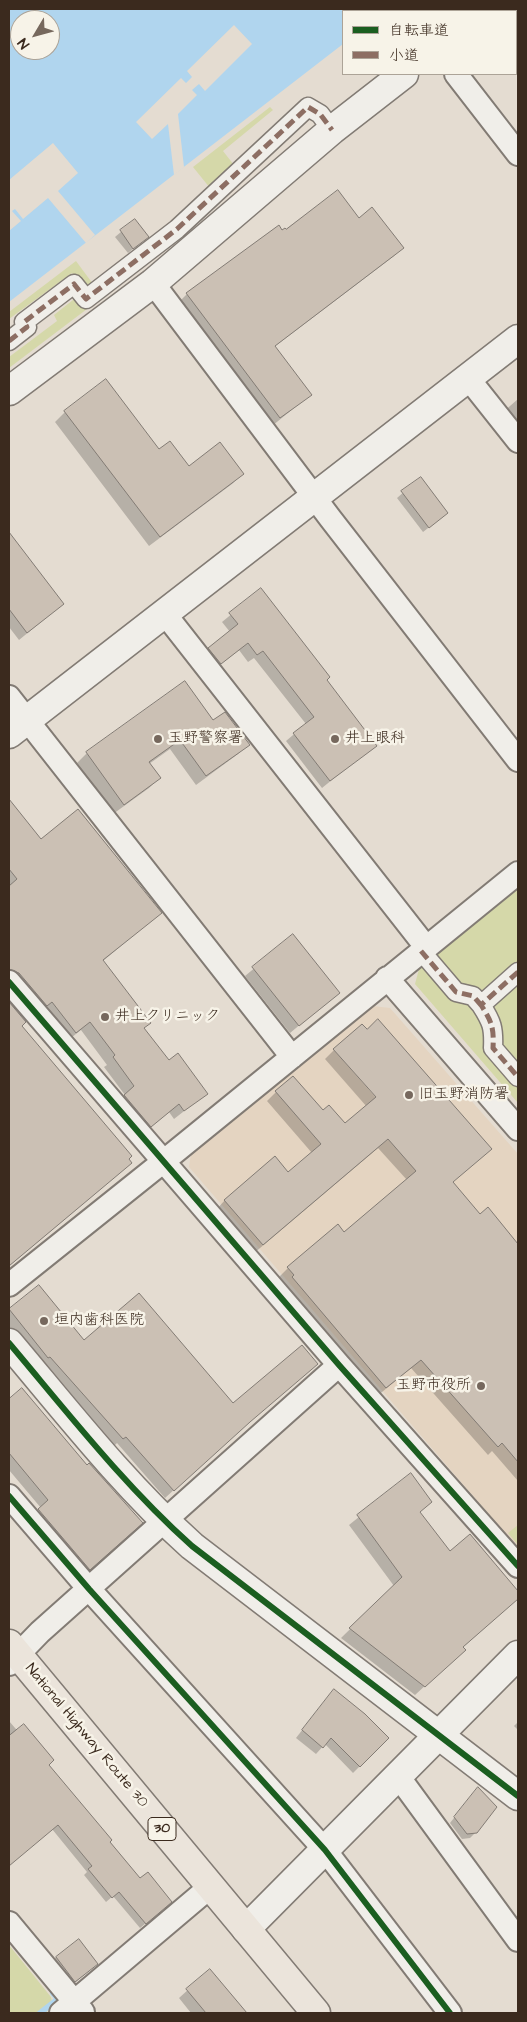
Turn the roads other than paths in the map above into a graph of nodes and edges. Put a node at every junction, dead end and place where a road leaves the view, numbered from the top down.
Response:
1 (403, 75) edge
2 (457, 75) edge
3 (332, 130) junction
4 (518, 154) edge
5 (153, 283) junction
6 (518, 339) edge
7 (9, 341) edge
8 (468, 378) junction
9 (9, 391) edge
10 (518, 441) edge
11 (314, 497) junction
12 (164, 614) junction
13 (9, 697) edge
14 (18, 727) edge
15 (518, 760) edge
16 (518, 873) edge
17 (423, 949) junction
18 (518, 972) edge
19 (387, 978) junction
20 (9, 982) edge
21 (481, 1005) junction
22 (292, 1058) junction
23 (518, 1077) edge
24 (518, 1129) edge
25 (164, 1161) junction
26 (9, 1285) edge
27 (9, 1343) edge
28 (339, 1366) junction
29 (9, 1496) edge
30 (165, 1521) junction
31 (518, 1566) edge
32 (89, 1589) junction
33 (12, 1654) edge
34 (518, 1655) edge
35 (440, 1735) junction
36 (398, 1776) junction
37 (518, 1796) edge
38 (326, 1850) junction
39 (210, 1887) junction
40 (9, 1922) edge
41 (246, 1929) junction
42 (518, 1940) edge
43 (73, 2009) edge
44 (316, 2013) edge
45 (450, 2013) edge

1 - 3 street
2 - 4 street
3 - 5 street
3 - 7 street
5 - 9 street
5 - 11 street
6 - 8 street
8 - 10 street
8 - 11 street
11 - 12 street
11 - 15 street
12 - 14 street
12 - 17 street
13 - 14 street
14 - 22 street
16 - 17 street
17 - 19 street
17 - 21 street
18 - 21 street
19 - 22 street
19 - 24 street
20 - 25 street
21 - 23 street
22 - 25 street
25 - 26 street
25 - 28 street
27 - 30 street
28 - 30 street
28 - 31 street
29 - 32 street
30 - 32 street
30 - 35 street
32 - 33 street
32 - 38 street
33 - 39 highway, National Highway Route 30 / 30
34 - 35 street
35 - 36 street
35 - 37 street
36 - 38 street
36 - 42 street
38 - 41 street
38 - 45 street
39 - 41 highway, National Highway Route 30 / 30
39 - 43 street
40 - 43 street
41 - 44 highway, National Highway Route 30 / 30

